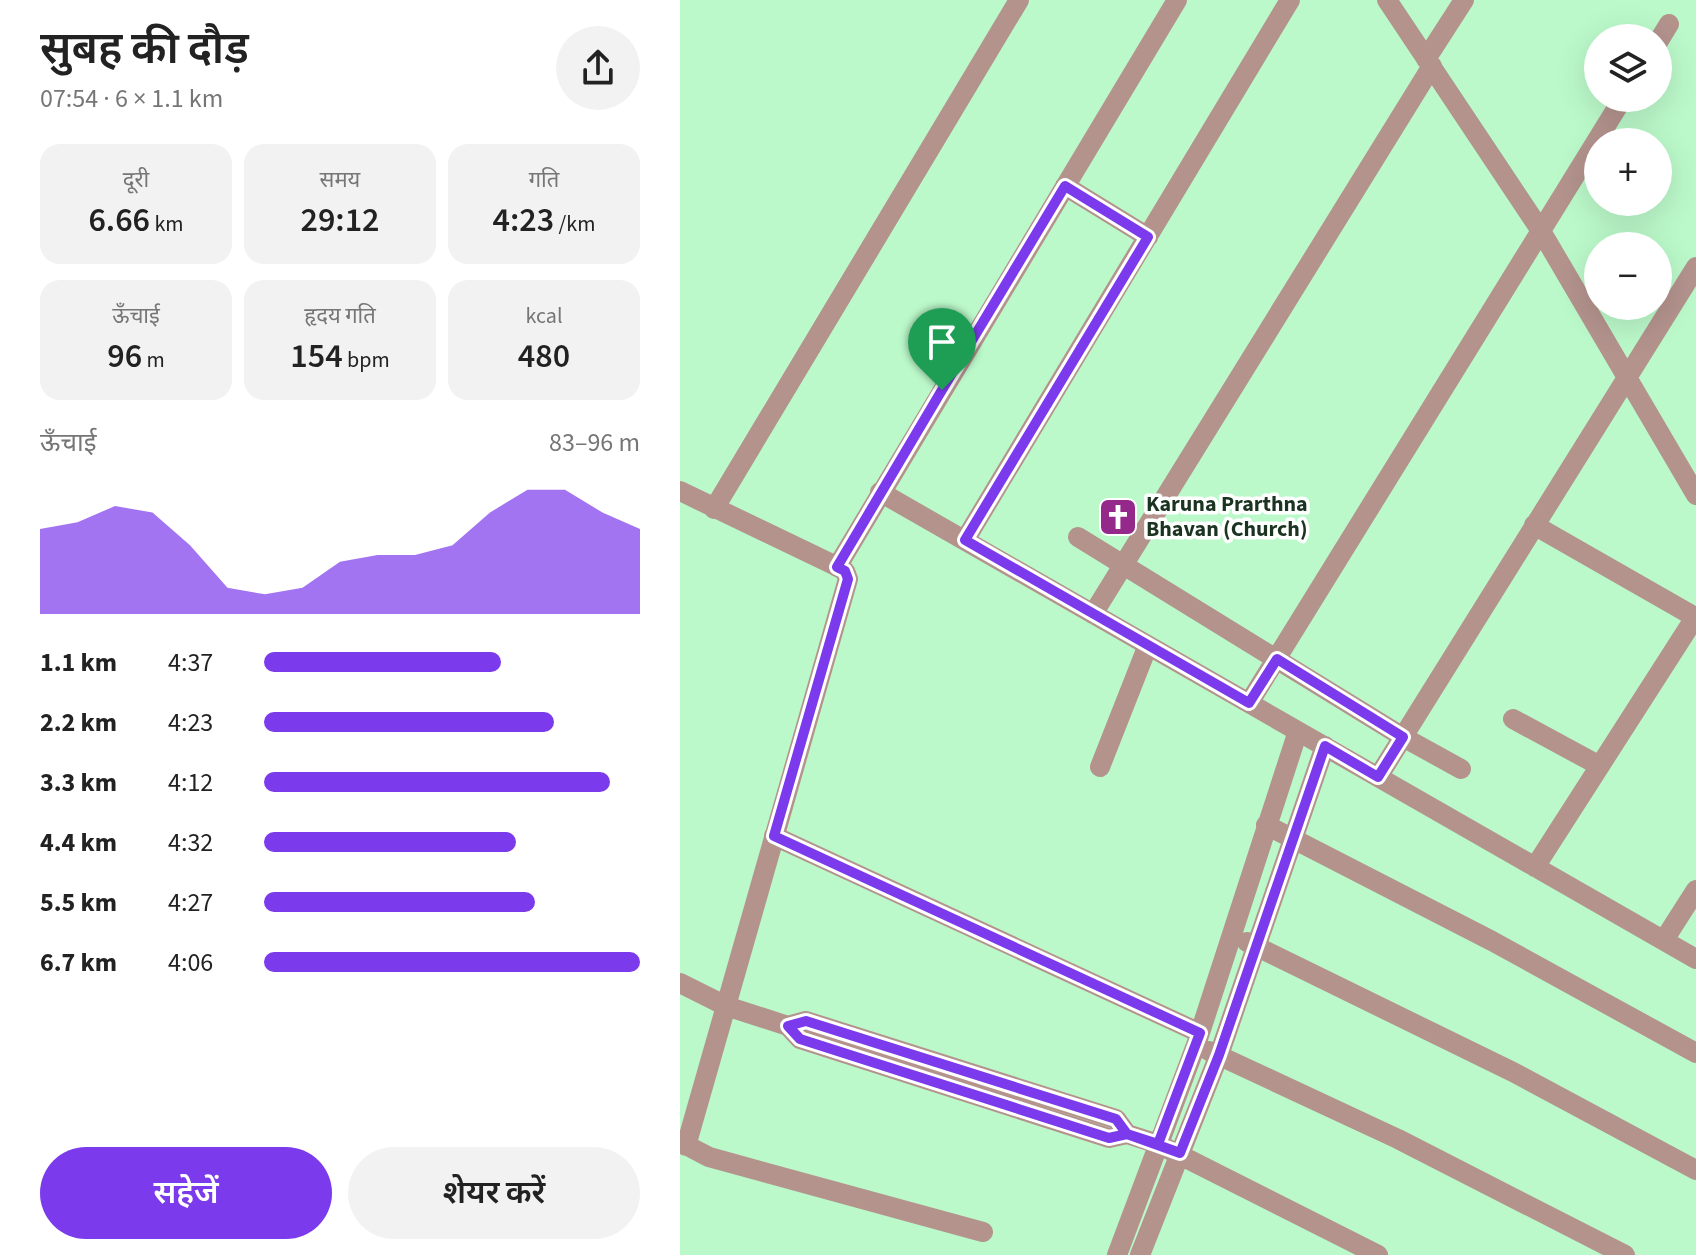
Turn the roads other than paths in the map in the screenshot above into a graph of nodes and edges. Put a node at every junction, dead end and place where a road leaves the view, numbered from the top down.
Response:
1 (1019, 0) edge
2 (1177, 0) edge
3 (1290, 0) edge
4 (1387, 0) edge
5 (1464, 0) edge
6 (1429, 63) junction
7 (1614, 112) edge
8 (1065, 186) junction
9 (1541, 231) junction
10 (1148, 237) junction
11 (1696, 267) edge
12 (1626, 377) junction
13 (680, 491) edge
14 (880, 492) junction
15 (1696, 495) edge
16 (714, 509) junction
17 (1534, 525) junction
18 (1078, 537) dead end
19 (965, 540) junction
20 (1124, 564) junction
21 (837, 567) junction
22 (1093, 614) junction
23 (1696, 616) edge
24 (1148, 645) junction
25 (1277, 659) junction
26 (1249, 703) junction
27 (1513, 719) dead end
28 (1298, 731) junction
29 (1403, 737) junction
30 (1325, 746) junction
31 (1600, 766) junction
32 (1100, 767) dead end
33 (1461, 769) dead end
34 (1378, 777) junction
35 (1266, 825) junction
36 (774, 836) junction
37 (1292, 838) junction
38 (1535, 867) junction
39 (1695, 892) edge
40 (1231, 934) junction
41 (1664, 940) junction
42 (1256, 947) junction
43 (1696, 959) edge
44 (680, 983) edge
45 (726, 1006) junction
46 (1198, 1039) junction
47 (1696, 1053) edge
48 (1219, 1055) junction
49 (1158, 1144) junction
50 (682, 1145) edge
51 (1180, 1153) junction
52 (1696, 1170) edge
53 (983, 1232) dead end
54 (1119, 1249) edge
55 (1142, 1254) edge
56 (1378, 1255) edge
57 (1625, 1255) edge

1 - 16 street
2 - 8 street
3 - 10 street
4 - 6 street
5 - 6 street
6 - 9 street
6 - 20 street
7 - 9 street
8 - 10 street
8 - 14 street
9 - 12 street
9 - 25 street
10 - 19 street
11 - 12 street
12 - 15 street
12 - 17 street
13 - 16 street
14 - 19 street
14 - 21 street
16 - 21 street
17 - 23 street
17 - 29 street
18 - 20 street
19 - 22 street
20 - 22 street
20 - 25 street
21 - 36 street
22 - 24 street
23 - 31 street
24 - 26 street
24 - 32 street
25 - 26 street
25 - 29 street
26 - 28 street
27 - 31 street
28 - 30 street
28 - 35 street
29 - 33 street
29 - 34 street
30 - 34 street
30 - 37 street
31 - 38 street
34 - 38 street
35 - 37 street
35 - 40 street
36 - 45 street
36 - 46 street
37 - 42 street
37 - 47 street
38 - 41 street
39 - 41 street
40 - 42 street
40 - 46 street
41 - 43 street
42 - 48 street
42 - 52 street
44 - 45 street
45 - 49 street
45 - 50 street
46 - 48 street
46 - 49 street
48 - 51 street
48 - 57 street
49 - 51 street
49 - 54 street
50 - 53 street
51 - 55 street
51 - 56 street
54 - 55 street

